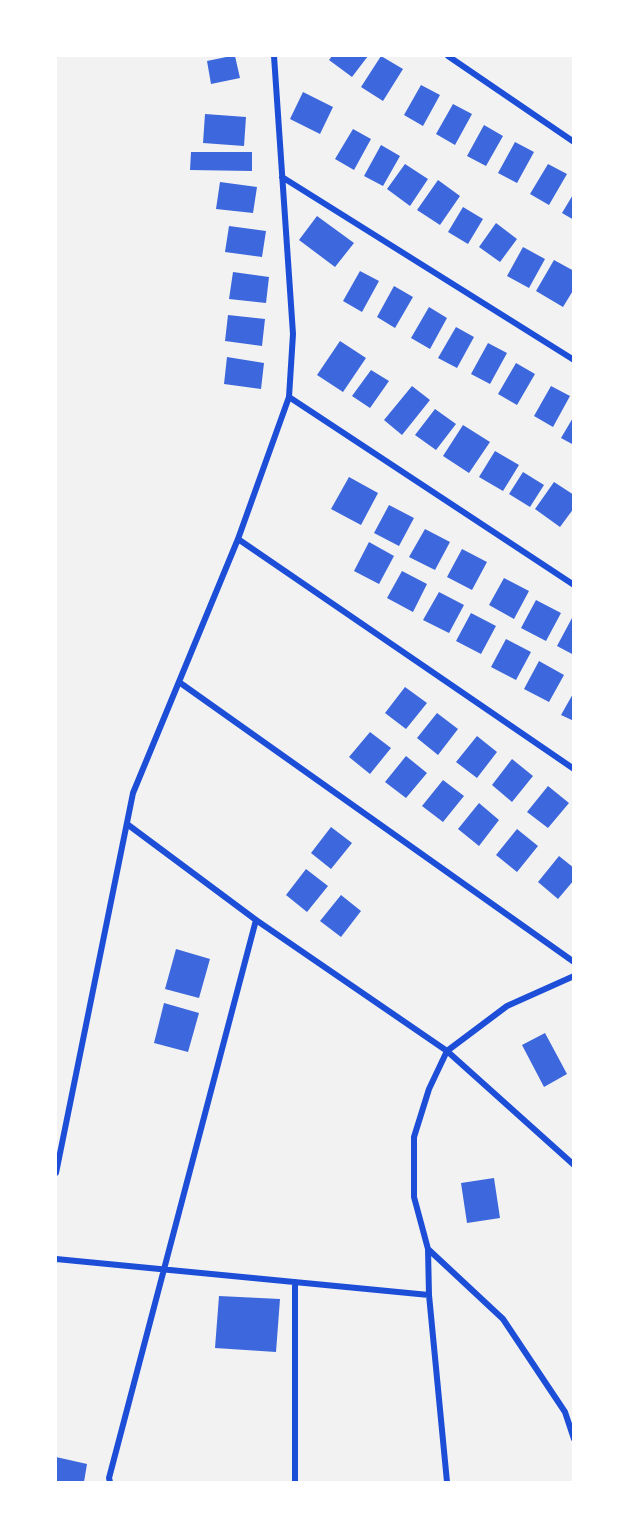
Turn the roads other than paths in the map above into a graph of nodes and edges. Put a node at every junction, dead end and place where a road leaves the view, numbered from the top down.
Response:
1 (274, 56) edge
2 (448, 56) edge
3 (573, 142) edge
4 (282, 177) junction
5 (573, 360) edge
6 (290, 397) junction
7 (238, 538) junction
8 (573, 585) edge
9 (179, 682) junction
10 (573, 769) edge
11 (127, 824) junction
12 (256, 920) junction
13 (573, 962) edge
14 (573, 976) edge
15 (447, 1051) junction
16 (573, 1165) edge
17 (56, 1173) edge
18 (428, 1249) junction
19 (56, 1259) edge
20 (164, 1270) junction
21 (295, 1282) junction
22 (429, 1295) junction
23 (573, 1439) edge
24 (110, 1482) edge
25 (295, 1482) edge
26 (447, 1482) edge

1 - 4 street
2 - 3 street
4 - 5 street
4 - 6 street
6 - 7 street
6 - 8 street
7 - 9 street
7 - 10 street
9 - 11 street
9 - 13 street
11 - 12 street
11 - 17 street
12 - 15 street
12 - 20 street
14 - 15 street
15 - 16 street
15 - 18 street
18 - 22 street
18 - 23 street
19 - 20 street
20 - 21 street
20 - 24 street
21 - 22 street
21 - 25 street
22 - 26 street

